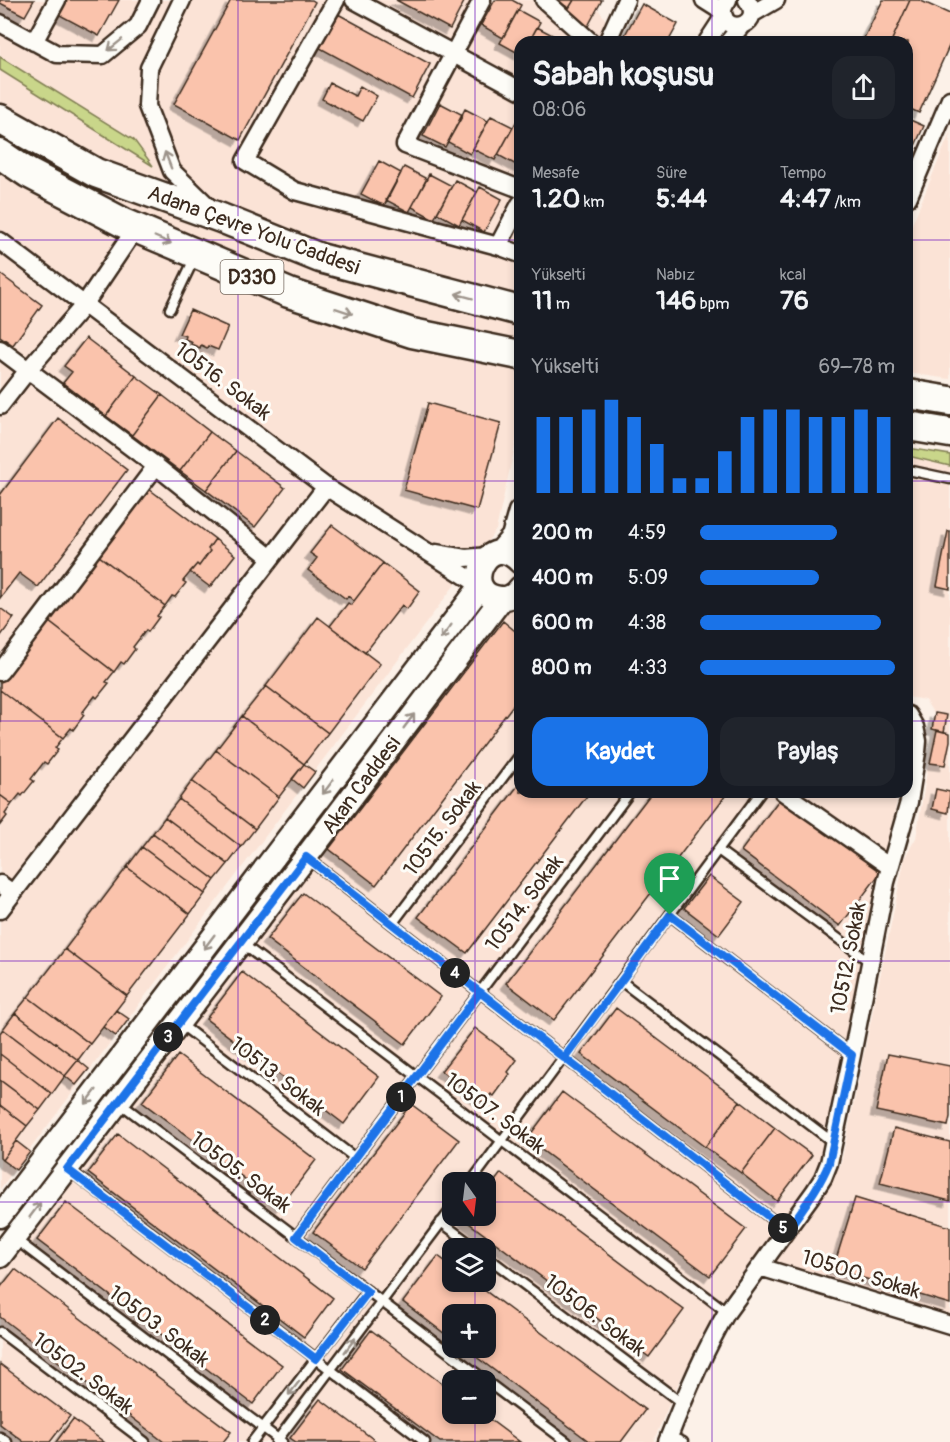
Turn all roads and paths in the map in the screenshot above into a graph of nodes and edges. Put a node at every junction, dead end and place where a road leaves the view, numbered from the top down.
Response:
1 (57, 0) edge
2 (151, 0) edge
3 (182, 0) edge
4 (336, 0) edge
5 (354, 0) edge
6 (482, 0) edge
7 (544, 0) edge
8 (626, 0) edge
9 (704, 0) edge
10 (776, 0) edge
11 (725, 9) edge
12 (747, 13) edge
13 (0, 23) edge
14 (584, 36) edge
15 (610, 36) edge
16 (710, 36) edge
17 (732, 36) edge
18 (34, 42) junction
19 (454, 54) junction
20 (514, 87) edge
21 (0, 98) edge
22 (950, 99) edge
23 (0, 119) edge
24 (0, 154) edge
25 (0, 177) edge
26 (913, 186) edge
27 (514, 187) edge
28 (162, 197) junction
29 (514, 215) edge
30 (220, 218) junction
31 (130, 226) junction
32 (0, 241) edge
33 (498, 246) junction
34 (514, 252) edge
35 (197, 254) junction
36 (84, 305) junction
37 (170, 309) dead end
38 (514, 309) edge
39 (0, 349) edge
40 (514, 354) edge
41 (28, 370) junction
42 (913, 395) edge
43 (950, 401) edge
44 (0, 406) edge
45 (913, 427) edge
46 (950, 433) edge
47 (156, 466) junction
48 (913, 471) edge
49 (950, 479) edge
50 (326, 487) junction
51 (514, 533) edge
52 (424, 550) junction
53 (503, 557) edge
54 (271, 558) junction
55 (482, 586) junction
56 (512, 597) edge
57 (0, 672) edge
58 (913, 724) edge
59 (514, 763) edge
60 (913, 774) edge
61 (626, 798) edge
62 (757, 798) edge
63 (792, 798) edge
64 (909, 798) edge
65 (718, 850) junction
66 (306, 857) junction
67 (890, 867) junction
68 (7, 888) edge
69 (0, 910) edge
70 (670, 915) junction
71 (392, 924) junction
72 (240, 942) junction
73 (870, 962) junction
74 (621, 981) junction
75 (480, 992) junction
76 (178, 1023) junction
77 (852, 1055) junction
78 (564, 1058) junction
79 (417, 1076) junction
80 (118, 1102) junction
81 (502, 1141) junction
82 (834, 1143) junction
83 (355, 1158) junction
84 (67, 1169) junction
85 (479, 1172) edge
86 (0, 1216) edge
87 (441, 1222) joint
88 (787, 1231) junction
89 (296, 1237) junction
90 (14, 1238) junction
91 (463, 1238) edge
92 (0, 1256) edge
93 (496, 1264) edge
94 (760, 1267) junction
95 (368, 1292) junction
96 (382, 1302) junction
97 (728, 1312) junction
98 (950, 1325) edge
99 (0, 1332) edge
100 (316, 1359) junction
101 (331, 1370) junction
102 (473, 1370) edge
103 (496, 1388) edge
104 (683, 1404) junction
105 (263, 1428) junction
106 (0, 1437) edge
107 (673, 1440) edge
108 (279, 1441) edge
109 (7, 1442) edge
110 (144, 1442) edge
111 (252, 1442) edge
112 (425, 1442) edge
113 (567, 1442) edge

1 - 18 street
2 -> 18 street
30 -> 3 street
4 - 33 street
5 - 19 street
6 - 19 street
7 - 14 street
8 - 15 street
9 - 11 street
10 - 12 street
11 - 12 street
11 - 16 street
12 - 17 street
13 - 18 street
19 - 20 street
19 - 27 street
21 - 28 highway
22 - 26 street
23 - 28 highway, Adana Çevre Yolu Caddesi / D330
24 - 31 highway, Adana Çevre Yolu Caddesi / D330
25 - 31 highway
28 - 30 highway, Adana Çevre Yolu Caddesi / D330
29 - 33 street
38 -> 30 highway, Adana Çevre Yolu Caddesi / D330
31 -> 35 highway, Adana Çevre Yolu Caddesi / D330
31 - 36 street
32 - 36 street, 10516. Sokak
33 - 34 street
35 - 37 lane
35 -> 40 highway, Adana Çevre Yolu Caddesi / D330
36 - 41 street
36 - 50 street, 10516. Sokak
39 - 41 street
41 - 44 street
41 - 47 street
42 - 43 highway
45 - 46 highway
47 - 54 street
47 - 57 street
48 - 49 lane
50 - 52 street, 10516. Sokak
50 - 54 street
51 - 53 street
52 - 53 street
52 - 55 street, 10516. Sokak
53 - 55 street
54 - 68 street
55 - 56 street
55 -> 86 street, Akan Caddesi
66 -> 56 street, Akan Caddesi
58 - 60 street, 10512. Sokak
59 - 71 lane, 10515. Sokak
61 - 75 lane, 10514. Sokak
62 - 65 lane
63 - 67 street
64 - 67 street, 10512. Sokak
65 - 70 lane
65 - 73 lane
66 - 71 lane
66 - 72 street, Akan Caddesi
67 - 73 street, 10512. Sokak
68 - 69 street
70 - 74 lane
70 - 77 lane
71 - 75 lane
72 - 76 street, Akan Caddesi
72 - 79 lane, 10507. Sokak
73 - 77 street, 10512. Sokak
74 - 78 lane
74 - 82 lane
75 - 78 lane
75 - 79 lane, 10514. Sokak
76 - 80 street, Akan Caddesi
76 - 83 lane, 10513. Sokak
77 - 82 street, 10512. Sokak
78 - 81 lane
78 - 88 lane
79 - 81 lane, 10507. Sokak
79 - 83 lane, 10514. Sokak
80 - 84 street, Akan Caddesi
80 - 89 lane, 10505. Sokak
81 - 85 lane
81 - 97 lane, 10507. Sokak
82 - 88 street, 10512. Sokak
83 - 89 lane, 10514. Sokak
90 -> 84 street, Akan Caddesi
84 - 100 lane
87 - 91 lane
87 - 96 lane
88 - 94 street, 10512. Sokak
89 - 95 lane, 10505. Sokak
90 - 92 street, Akan Caddesi
90 - 105 lane, 10503. Sokak
93 - 104 lane, 10506. Sokak
94 - 97 street, 10512. Sokak
94 - 98 street, 10500. Sokak
95 - 96 lane, 10505. Sokak
95 - 100 lane
101 -> 96 lane
96 - 102 lane, 10505. Sokak
97 - 104 street, 10512. Sokak
99 - 110 lane, 10502. Sokak
100 - 101 lane
100 -> 105 lane
101 - 108 lane
101 - 112 lane
103 - 113 lane, 10505. Sokak
104 - 107 street, 10512. Sokak
105 - 108 lane, 10503. Sokak
105 - 111 lane
106 - 109 lane

